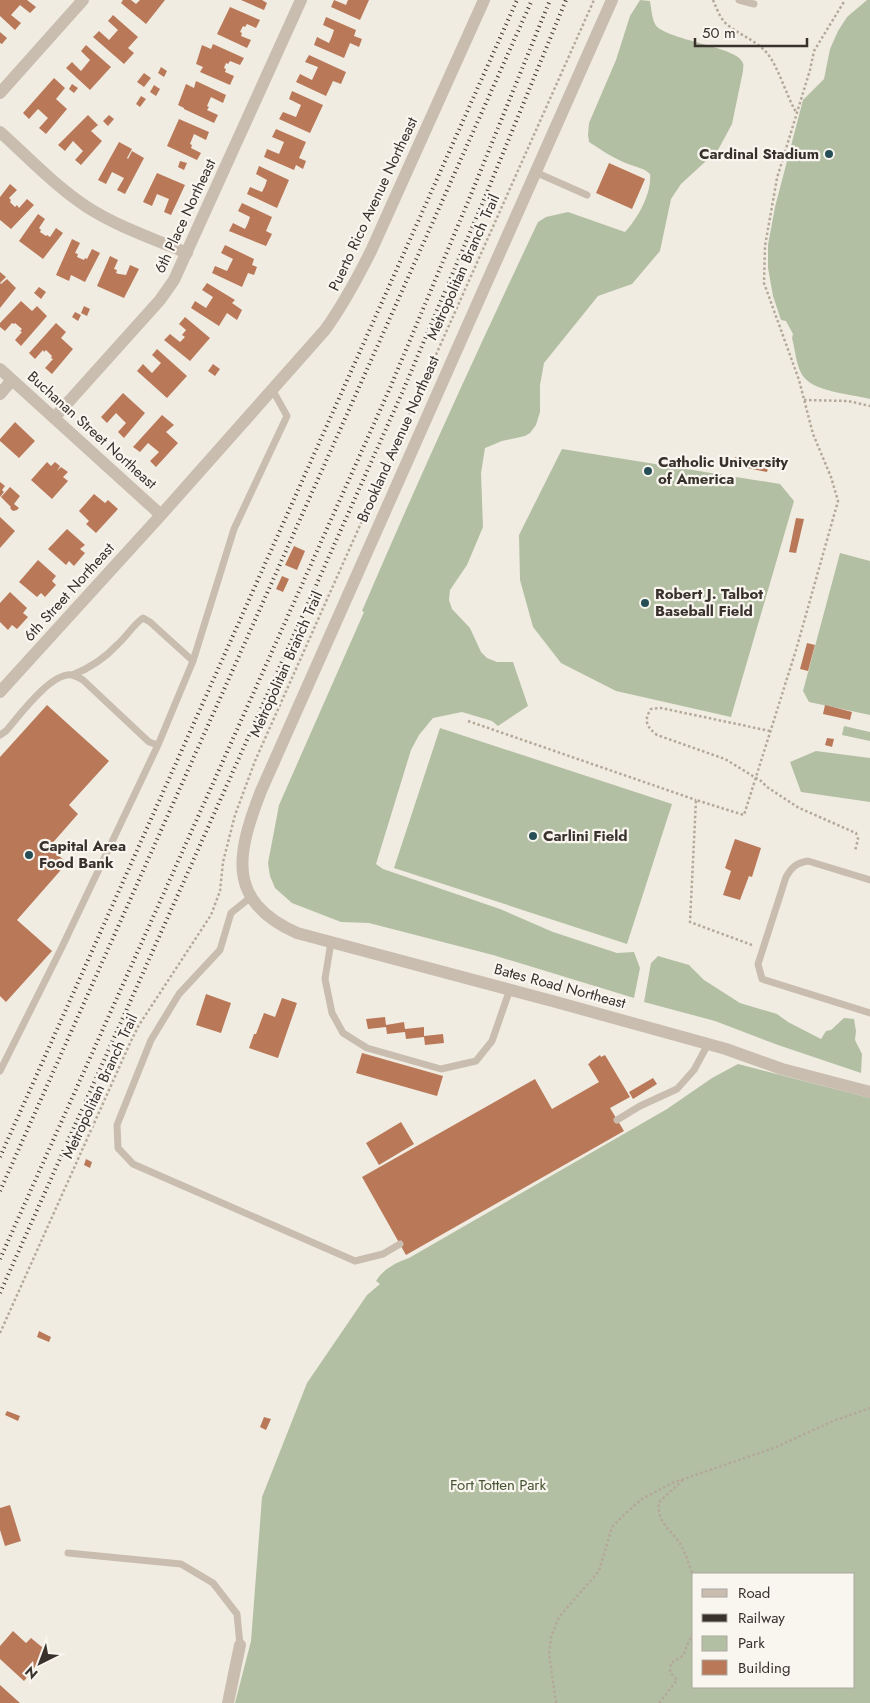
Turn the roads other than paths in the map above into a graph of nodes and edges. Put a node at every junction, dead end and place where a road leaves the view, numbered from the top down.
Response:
1 (83, 0) edge
2 (302, 0) edge
3 (484, 0) edge
4 (612, 0) edge
5 (739, 0) edge
6 (754, 4) dead end
7 (0, 93) edge
8 (0, 132) edge
9 (535, 172) junction
10 (587, 194) dead end
11 (187, 253) junction
12 (0, 369) edge
13 (12, 380) junction
14 (272, 389) junction
15 (0, 394) edge
16 (54, 418) junction
17 (162, 515) junction
18 (193, 661) junction
19 (72, 675) junction
20 (0, 692) edge
21 (0, 735) edge
22 (158, 746) junction
23 (870, 880) edge
24 (251, 897) junction
25 (331, 942) junction
26 (510, 989) junction
27 (870, 1013) edge
28 (708, 1044) junction
29 (0, 1070) edge
30 (870, 1091) edge
31 (617, 1120) dead end
32 (400, 1244) dead end
33 (68, 1553) dead end
34 (240, 1645) joint
35 (228, 1703) edge

1 - 7 street
2 - 11 street, 6th Place Northeast
3 - 14 street, Puerto Rico Avenue Northeast
4 - 9 street, Brookland Avenue Northeast
5 - 6 lane
8 - 11 street
9 - 10 lane
9 - 24 street, Brookland Avenue Northeast
11 - 16 street, 6th Place Northeast
12 - 13 street, Buchanan Street Northeast
13 - 15 street
13 - 16 street, Buchanan Street Northeast
14 - 17 street, Puerto Rico Avenue Northeast
14 - 18 lane
16 - 17 street, Buchanan Street Northeast
17 - 20 street, 6th Street Northeast
18 - 19 lane
18 - 22 lane
19 - 21 lane
19 - 22 lane
22 - 29 lane
23 - 27 lane
24 - 25 street, Bates Road Northeast
24 - 32 lane
25 - 26 street, Bates Road Northeast
25 - 26 lane
26 - 28 street, Bates Road Northeast
28 - 30 street, Bates Road Northeast
28 - 31 lane
33 - 34 lane
34 - 35 street

